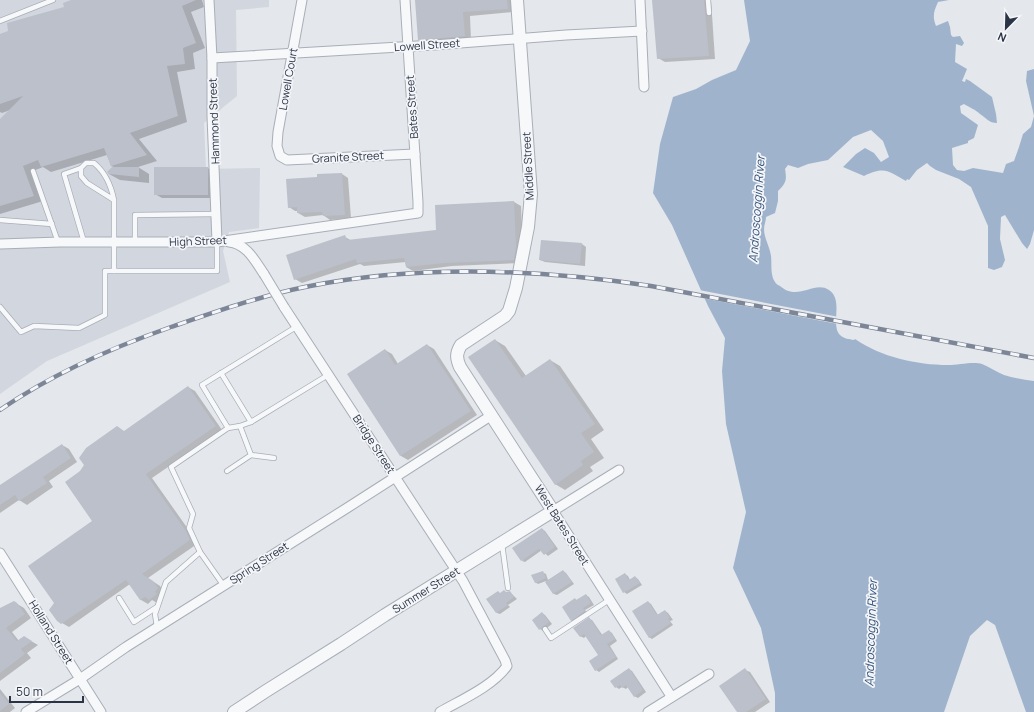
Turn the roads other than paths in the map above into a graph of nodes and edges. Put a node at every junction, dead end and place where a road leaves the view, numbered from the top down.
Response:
1 (53, 0) edge
2 (209, 0) edge
3 (302, 0) edge
4 (405, 0) edge
5 (517, 0) edge
6 (640, 0) edge
7 (708, 0) edge
8 (709, 13) dead end
9 (0, 21) edge
10 (642, 31) junction
11 (520, 38) junction
12 (408, 47) junction
13 (292, 54) junction
14 (212, 58) junction
15 (644, 87) dead end
16 (415, 154) junction
17 (282, 157) joint
18 (81, 168) junction
19 (33, 171) dead end
20 (114, 200) junction
21 (418, 213) joint
22 (216, 214) junction
23 (0, 220) edge
24 (52, 224) junction
25 (58, 242) junction
26 (84, 242) junction
27 (114, 242) junction
28 (135, 242) junction
29 (217, 242) junction
30 (0, 244) edge
31 (114, 271) junction
32 (0, 307) edge
33 (296, 327) junction
34 (457, 352) joint
35 (221, 373) junction
36 (328, 375) junction
37 (492, 415) junction
38 (251, 422) junction
39 (240, 426) junction
40 (228, 428) junction
41 (252, 455) junction
42 (274, 458) dead end
43 (619, 470) dead end
44 (227, 471) dead end
45 (394, 477) junction
46 (554, 511) junction
47 (502, 544) junction
48 (200, 552) junction
49 (0, 553) edge
50 (456, 571) junction
51 (224, 586) junction
52 (508, 588) dead end
53 (119, 598) dead end
54 (609, 600) junction
55 (157, 607) junction
56 (157, 627) junction
57 (545, 630) dead end
58 (709, 674) dead end
59 (80, 679) junction
60 (672, 696) junction
61 (26, 712) edge
62 (101, 712) edge
63 (234, 712) edge
64 (440, 712) edge
65 (648, 712) edge

1 - 9 lane
2 - 14 street, Hammond Street
3 - 13 street, Lowell Court
4 - 12 street, Bates Street
5 - 11 street, Middle Street
6 - 10 street
7 - 8 lane
10 - 11 street, Lowell Street
10 - 15 street
11 - 12 street, Lowell Street
11 - 34 street, Middle Street
12 - 13 street, Lowell Street
12 - 16 street, Bates Street
13 - 14 street, Lowell Street
13 - 17 street, Lowell Court
14 - 22 street, Hammond Street
16 - 17 street, Granite Street
16 - 21 street, Bates Street
18 - 20 lane
18 - 20 lane
18 - 26 lane
19 - 24 lane
20 - 27 lane
21 - 29 street, High Street
22 - 28 lane
22 - 29 street, Hammond Street
23 - 24 lane
24 - 25 lane
25 - 26 street, High Street
25 - 30 street, High Street
26 - 27 street, High Street
27 - 28 street, High Street
27 - 31 lane
28 - 29 street, High Street
29 - 31 lane
29 - 33 street, Bridge Street, bridge
31 - 32 lane
33 - 35 lane
33 - 36 street, Bridge Street
34 - 37 street, West Bates Street
35 - 38 lane
35 - 40 lane
36 - 38 lane
36 - 45 street, Bridge Street
37 - 45 street, Spring Street
37 - 46 street, West Bates Street
38 - 39 lane
39 - 40 lane
39 - 41 lane
40 - 48 lane
41 - 42 lane
41 - 44 lane
43 - 46 street, Summer Street
45 - 50 street, Bridge Street
45 - 51 street, Spring Street
46 - 47 street, Summer Street
46 - 54 street, West Bates Street
47 - 50 street, Summer Street
47 - 52 lane
48 - 51 lane
48 - 55 lane
49 - 59 street, Holland Street
50 - 63 street, Summer Street
50 - 64 street, Bridge Street
51 - 56 street, Spring Street
53 - 55 lane
54 - 57 lane
54 - 60 street, West Bates Street
55 - 56 lane
56 - 59 street, Spring Street
58 - 60 street
59 - 61 street, Spring Street
59 - 62 street, Holland Street
60 - 65 street

